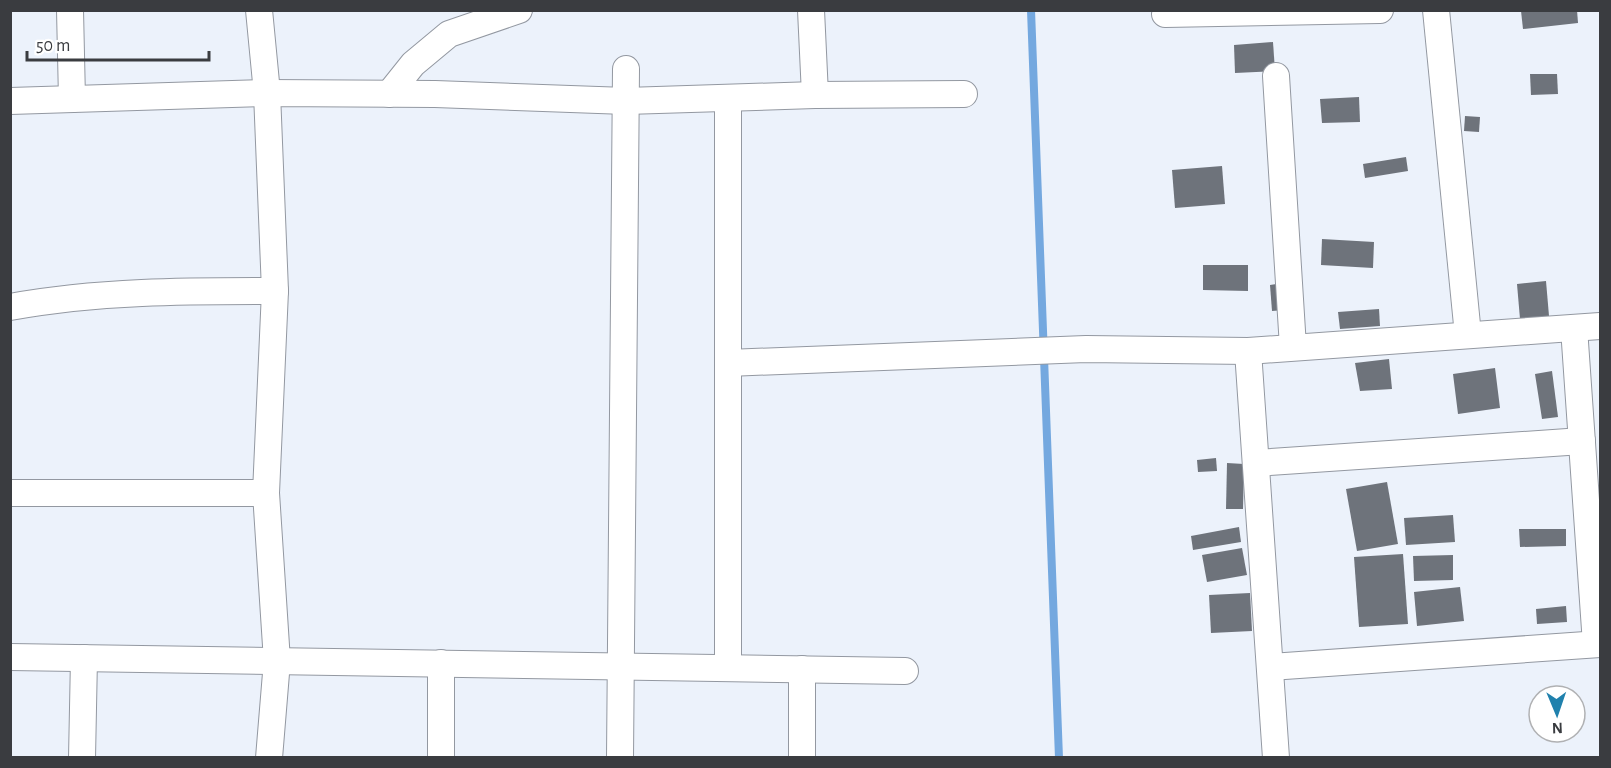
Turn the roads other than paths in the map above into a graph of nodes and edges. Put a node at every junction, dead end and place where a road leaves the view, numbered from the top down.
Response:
1 (70, 10) edge
2 (259, 10) edge
3 (519, 10) edge
4 (811, 10) edge
5 (1380, 10) edge
6 (1436, 10) edge
7 (1273, 12) edge
8 (1165, 14) dead end
9 (626, 69) dead end
10 (1276, 76) dead end
11 (267, 93) junction
12 (389, 94) junction
13 (964, 94) dead end
14 (815, 95) junction
15 (728, 98) junction
16 (72, 99) junction
17 (10, 101) edge
18 (626, 101) junction
19 (275, 291) junction
20 (10, 307) edge
21 (1600, 326) edge
22 (1574, 328) junction
23 (1468, 335) junction
24 (1293, 347) junction
25 (1248, 351) junction
26 (728, 363) junction
27 (1582, 441) junction
28 (1256, 463) junction
29 (10, 493) edge
30 (266, 493) junction
31 (1598, 644) edge
32 (10, 657) edge
33 (84, 658) junction
34 (277, 661) junction
35 (441, 663) junction
36 (620, 666) junction
37 (1270, 667) junction
38 (728, 668) junction
39 (802, 669) junction
40 (904, 671) dead end
41 (82, 758) edge
42 (269, 758) edge
43 (441, 758) edge
44 (620, 758) edge
45 (802, 758) edge
46 (1276, 758) edge

1 - 16 street
2 - 11 street
3 - 12 street
4 - 14 street
5 - 7 street
6 - 23 street
7 - 8 street
9 - 18 street
10 - 24 street
11 - 12 street
11 - 16 street
11 - 19 street
12 - 18 street
13 - 14 street
14 - 15 street
15 - 18 street
15 - 26 street
16 - 17 street
18 - 36 street
19 - 20 street
19 - 30 street
21 - 22 street
22 - 23 street
22 - 27 street
23 - 24 street
24 - 25 street
25 - 26 street
25 - 28 street
26 - 38 street
27 - 28 street
27 - 31 street
28 - 37 street
29 - 30 street
30 - 34 street
31 - 37 street
32 - 33 street
33 - 34 street
33 - 41 street
34 - 35 street
34 - 42 street
35 - 36 street
35 - 43 street
36 - 38 street
36 - 44 street
37 - 46 street
38 - 39 street
39 - 40 street
39 - 45 street

